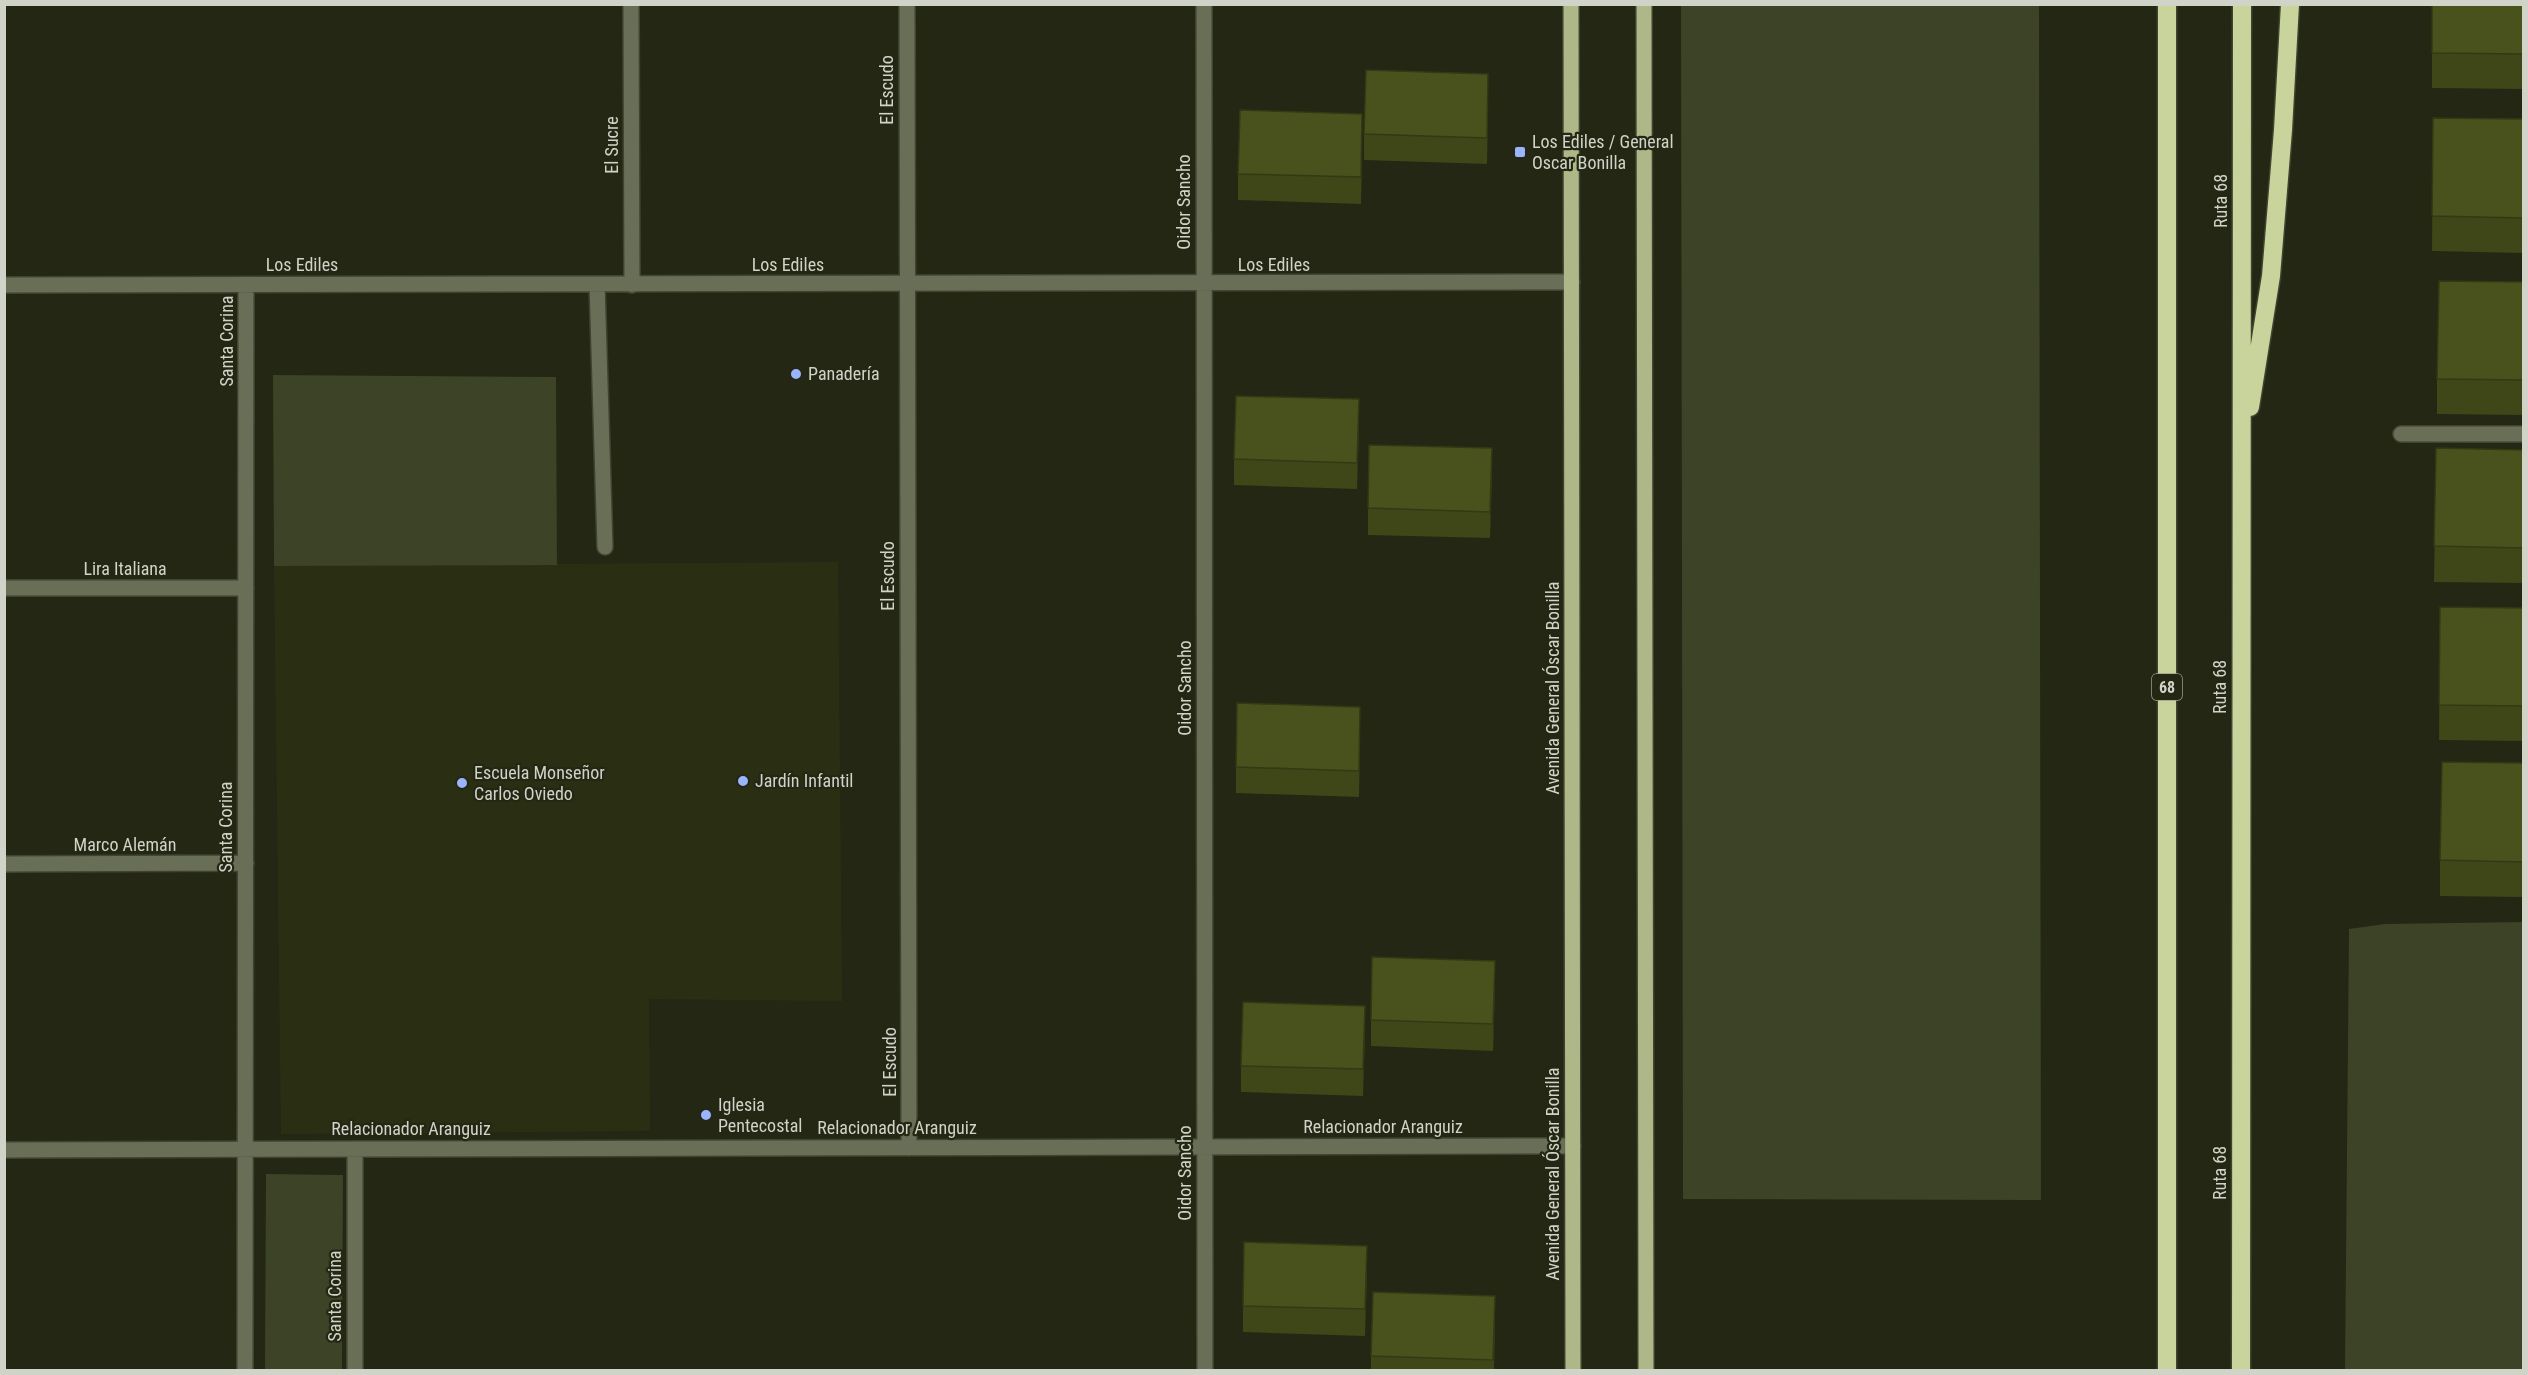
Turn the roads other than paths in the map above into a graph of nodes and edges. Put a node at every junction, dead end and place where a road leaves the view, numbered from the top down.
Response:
1 (631, 4) edge
2 (907, 4) edge
3 (1204, 4) edge
4 (1571, 4) edge
5 (1644, 4) edge
6 (2167, 4) edge
7 (2242, 4) edge
8 (2290, 4) edge
9 (1572, 282) junction
10 (597, 284) junction
11 (907, 284) junction
12 (4, 285) edge
13 (246, 285) junction
14 (632, 285) junction
15 (1204, 285) junction
16 (2401, 434) dead end
17 (2523, 434) edge
18 (2241, 462) junction
19 (605, 547) dead end
20 (4, 588) edge
21 (246, 588) junction
22 (246, 863) junction
23 (4, 864) edge
24 (1573, 1146) junction
25 (1205, 1147) junction
26 (909, 1148) junction
27 (245, 1149) junction
28 (355, 1149) junction
29 (4, 1150) edge
30 (244, 1371) edge
31 (355, 1371) edge
32 (1204, 1371) edge
33 (1573, 1371) edge
34 (1646, 1371) edge
35 (2167, 1371) edge
36 (2241, 1371) edge

1 - 14 street, El Sucre
2 - 11 street, El Escudo
3 - 15 street, Oidor Sancho
4 - 9 main road, Avenida General Óscar Bonilla
5 - 34 main road
6 - 35 highway, 68
7 - 18 highway, Ruta 68
8 - 18 highway
9 - 15 street, Los Ediles
9 - 24 main road, Avenida General Óscar Bonilla
10 - 13 street, Los Ediles
10 - 14 street, Los Ediles
10 - 19 street
11 - 14 street, Los Ediles
11 - 15 street, Los Ediles
11 - 26 street, El Escudo
12 - 13 street, Los Ediles
13 - 21 street, Santa Corina
15 - 25 street, Oidor Sancho
16 - 17 street
18 - 36 highway, Ruta 68
20 - 21 street, Lira Italiana
21 - 22 street, Santa Corina
22 - 23 street, Marco Alemán
22 - 27 street, Santa Corina
24 - 25 street, Relacionador Aranguiz
24 - 33 main road, Avenida General Óscar Bonilla
25 - 26 street, Relacionador Aranguiz
25 - 32 street, Oidor Sancho
26 - 28 street, Relacionador Aranguiz
27 - 28 street, Relacionador Aranguiz
27 - 29 street, Relacionador Aranguiz
27 - 30 street, Santa Corina
28 - 31 street, Santa Corina

